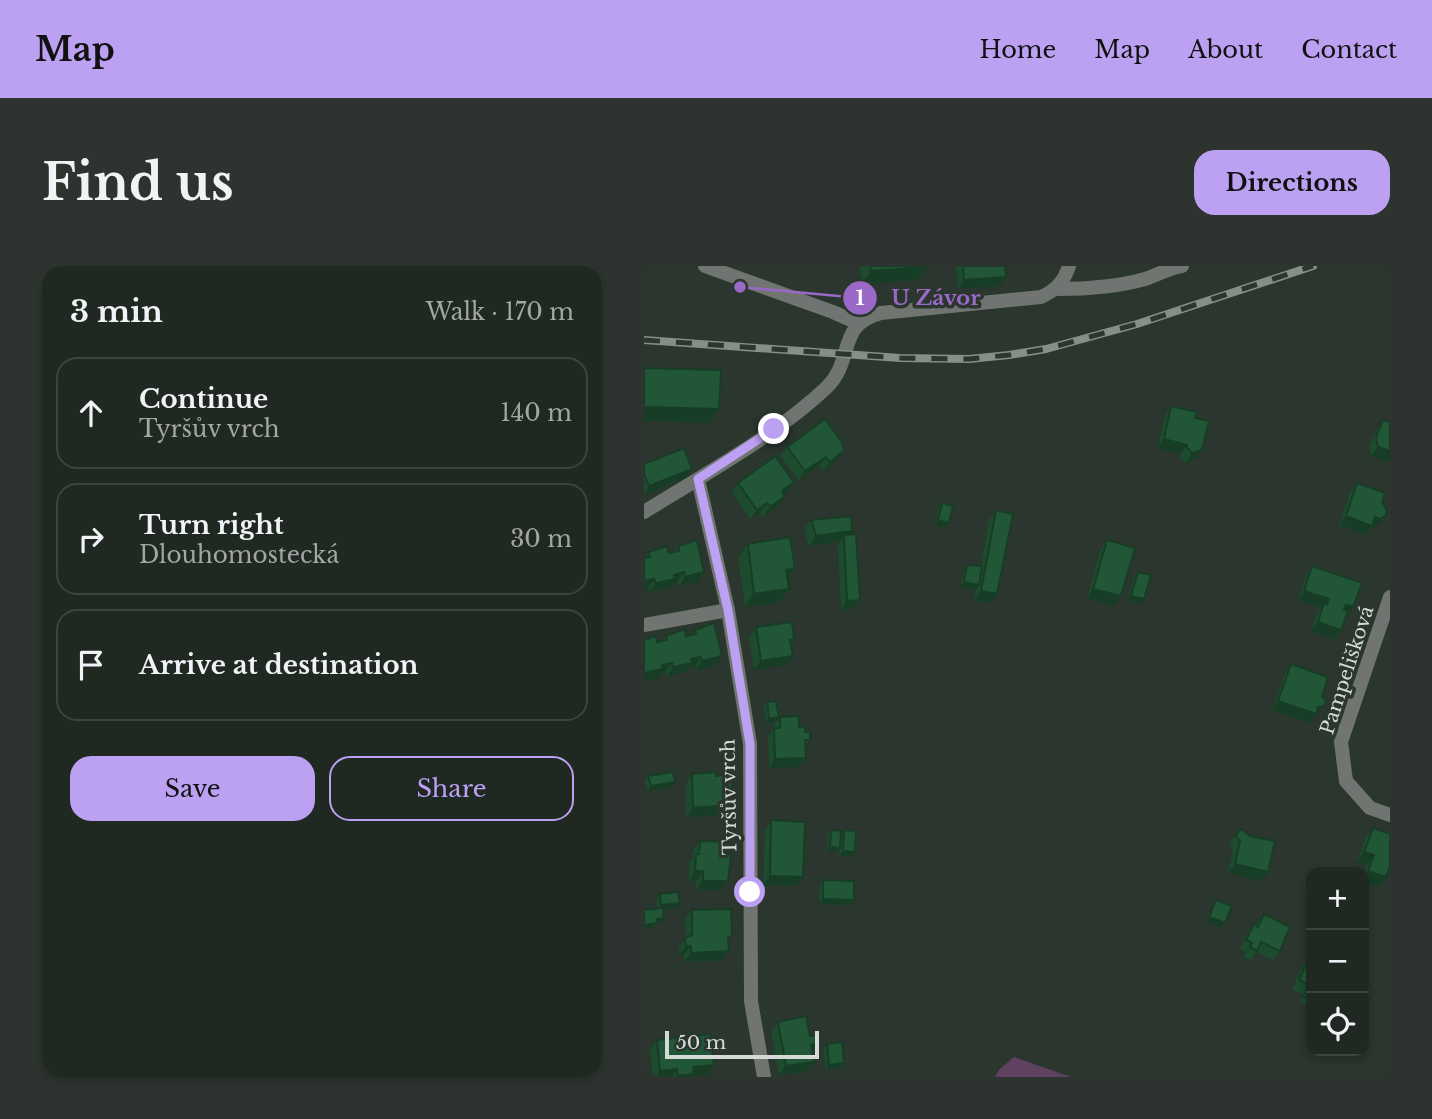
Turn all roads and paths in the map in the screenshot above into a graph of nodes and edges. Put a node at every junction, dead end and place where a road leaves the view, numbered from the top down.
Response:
1 (705, 266) edge
2 (1069, 266) edge
3 (1172, 267) edge
4 (1056, 289) junction
5 (858, 323) junction
6 (698, 479) junction
7 (644, 512) edge
8 (1390, 597) edge
9 (728, 610) junction
10 (644, 625) edge
11 (1390, 815) edge
12 (764, 1077) edge

1 - 5 street
2 - 4 street
3 - 4 street
4 - 5 street
5 - 6 street
6 - 7 street
6 - 9 street, Tyršův vrch
8 - 11 street, Pampelišková
9 - 10 street
9 - 12 street, Tyršův vrch

